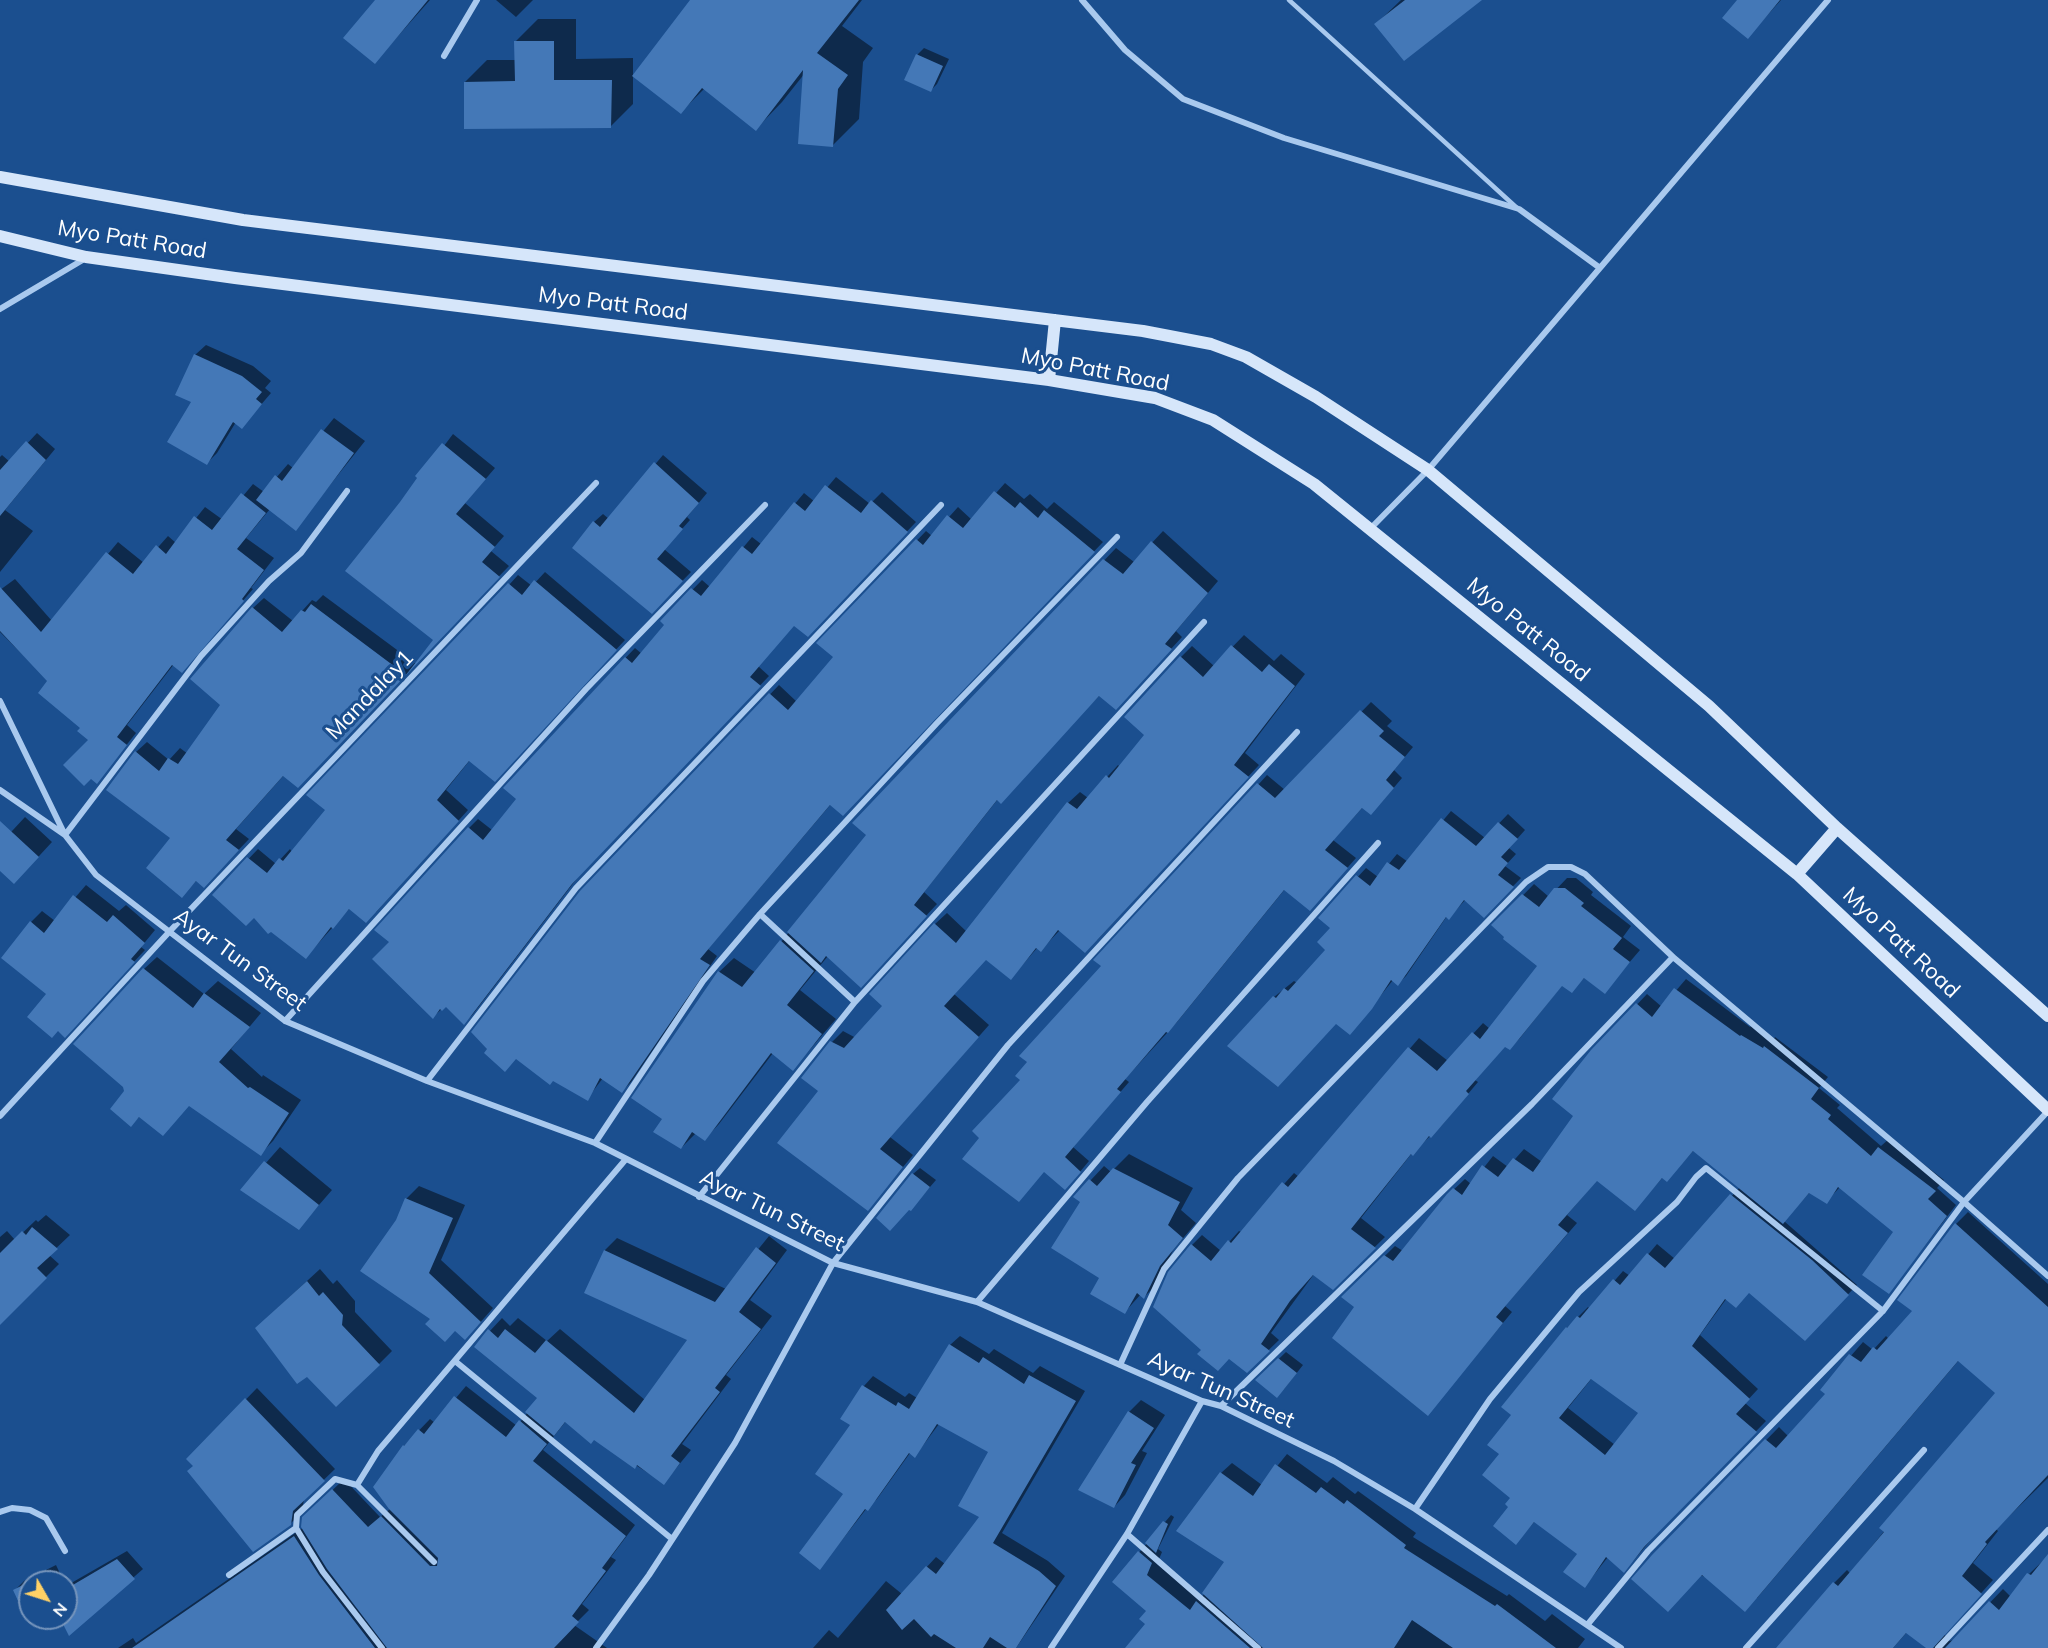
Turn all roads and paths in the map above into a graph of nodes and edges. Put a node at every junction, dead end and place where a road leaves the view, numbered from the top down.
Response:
1 (477, 0) edge
2 (1082, 0) edge
3 (1288, 0) edge
4 (1828, 0) edge
5 (444, 56) dead end
6 (0, 177) edge
7 (1519, 209) junction
8 (0, 236) edge
9 (86, 257) junction
10 (1600, 268) junction
11 (0, 309) edge
12 (1055, 320) junction
13 (1049, 380) junction
14 (1428, 470) junction
15 (596, 483) dead end
16 (347, 491) dead end
17 (765, 505) dead end
18 (940, 505) dead end
19 (1370, 529) junction
20 (1117, 537) dead end
21 (1204, 622) dead end
22 (0, 701) edge
23 (1297, 732) dead end
24 (0, 790) edge
25 (1837, 828) junction
26 (64, 835) junction
27 (1377, 843) dead end
28 (1797, 874) junction
29 (760, 914) junction
30 (170, 931) junction
31 (1673, 957) junction
32 (855, 1002) junction
33 (2048, 1016) edge
34 (285, 1021) junction
35 (427, 1081) junction
36 (2048, 1110) edge
37 (0, 1116) edge
38 (595, 1143) junction
39 (626, 1159) junction
40 (699, 1197) junction
41 (1964, 1202) junction
42 (833, 1263) junction
43 (2048, 1276) edge
44 (977, 1302) junction
45 (1882, 1311) junction
46 (455, 1361) junction
47 (1120, 1365) junction
48 (1202, 1401) junction
49 (1221, 1406) junction
50 (1924, 1450) dead end
51 (357, 1485) junction
52 (1415, 1509) junction
53 (0, 1512) edge
54 (296, 1528) junction
55 (2048, 1530) edge
56 (1127, 1534) junction
57 (672, 1539) junction
58 (65, 1551) dead end
59 (434, 1562) dead end
60 (229, 1575) dead end
61 (1588, 1624) junction
62 (382, 1648) edge
63 (596, 1648) edge
64 (1051, 1648) edge
65 (1258, 1648) edge
66 (1621, 1648) edge
67 (1746, 1648) edge
68 (1938, 1648) edge

1 - 5 street
2 - 7 street
3 - 7 lane
4 - 10 street
6 - 12 main road, Myo Patt Road
7 - 10 street
8 - 9 main road, Myo Patt Road
9 - 11 street
9 - 13 main road, Myo Patt Road
10 - 14 street
12 - 13 main road
12 - 14 main road, Myo Patt Road
13 - 19 main road, Myo Patt Road
14 - 19 street
14 - 25 main road, Myo Patt Road
15 - 30 street, Mandalay1
16 - 26 street
17 - 34 street
18 - 35 street
19 - 28 main road, Myo Patt Road
20 - 29 street
21 - 32 street
22 - 26 street, Ayar Tun Street
23 - 42 street
24 - 26 street
25 - 28 main road
25 - 33 main road, Myo Patt Road
26 - 30 street, Ayar Tun Street
27 - 44 street
28 - 36 main road, Myo Patt Road
29 - 32 street
29 - 38 street
30 - 34 street, Ayar Tun Street
30 - 37 street, Mandalay1
31 - 41 street
31 - 47 street
31 - 49 street
32 - 40 street
34 - 35 street, Ayar Tun Street
35 - 38 street, Ayar Tun Street
36 - 41 street
38 - 39 street, Ayar Tun Street
39 - 40 street, Ayar Tun Street
39 - 46 street
40 - 42 street, Ayar Tun Street
41 - 43 street
41 - 45 street
42 - 44 street, Ayar Tun Street
42 - 57 street
44 - 47 street, Ayar Tun Street
45 - 52 street
45 - 61 street
46 - 51 street
46 - 57 street
47 - 48 street, Ayar Tun Street
48 - 49 street, Ayar Tun Street
48 - 56 street
49 - 52 street, Ayar Tun Street
50 - 67 street
51 - 54 street
51 - 59 street
52 - 61 street, Ayar Tun Street
53 - 58 street
54 - 60 street
54 - 62 street
55 - 68 street
56 - 64 street
56 - 65 street
57 - 63 street
61 - 66 street, Ayar Tun Street

